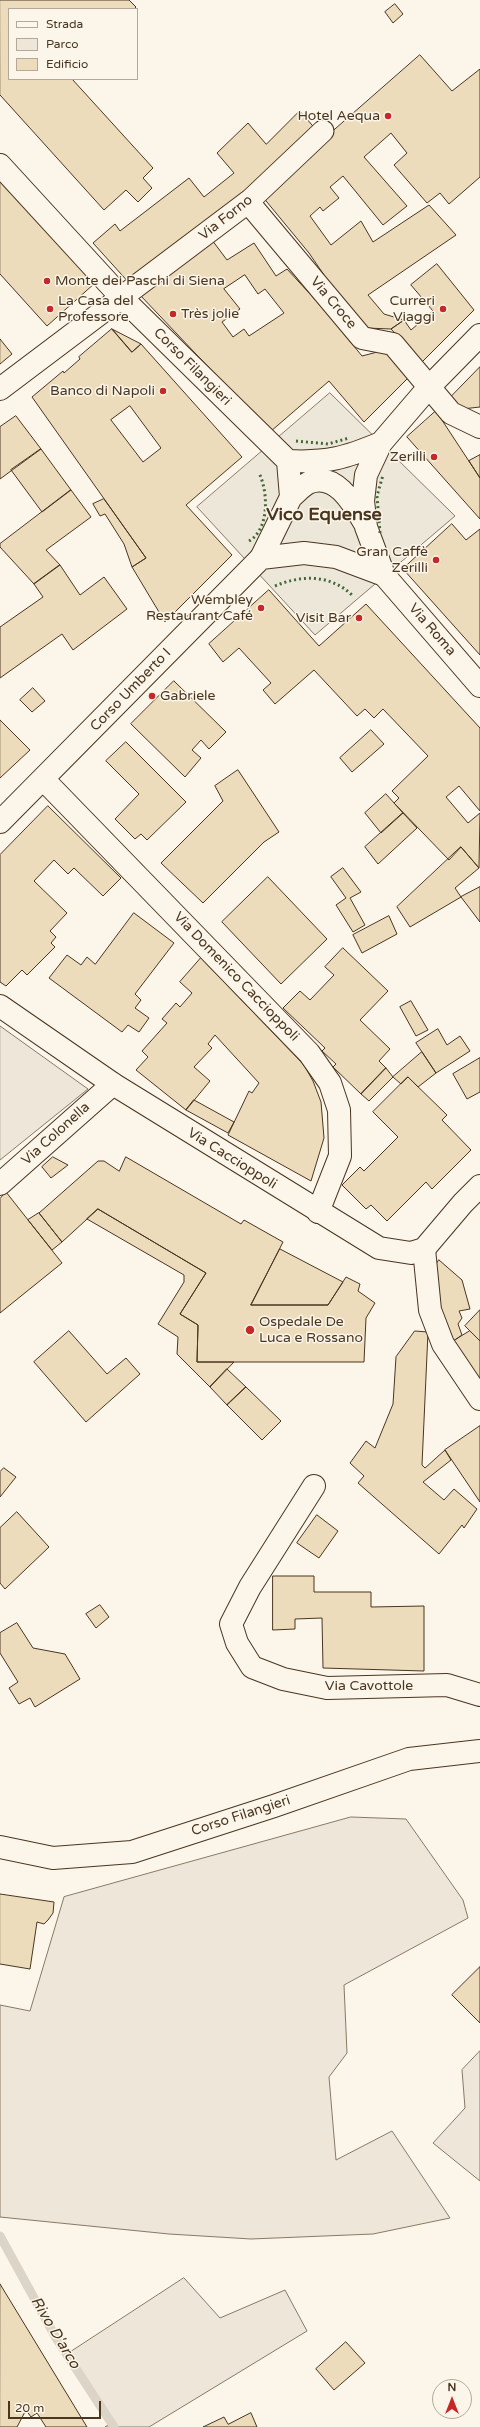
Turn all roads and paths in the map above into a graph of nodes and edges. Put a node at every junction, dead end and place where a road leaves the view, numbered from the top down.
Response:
1 (323, 131) dead end
2 (0, 165) edge
3 (248, 202) junction
4 (122, 298) junction
5 (480, 334) edge
6 (429, 387) junction
7 (0, 389) edge
8 (480, 427) edge
9 (381, 443) junction
10 (288, 461) junction
11 (291, 497) junction
12 (366, 527) junction
13 (261, 558) junction
14 (384, 575) junction
15 (480, 686) edge
16 (43, 779) junction
17 (0, 822) edge
18 (0, 1006) edge
19 (112, 1084) junction
20 (0, 1184) edge
21 (480, 1186) edge
22 (318, 1212) junction
23 (424, 1249) junction
24 (480, 1399) edge
25 (314, 1486) dead end
26 (480, 1695) edge
27 (480, 1751) edge
28 (0, 1847) edge

1 - 3 street, Via Forno
2 - 4 street, Corso Filangieri
3 - 4 street, Via Forno
3 - 6 street, Via Croce
4 - 7 street, Via Forno
4 - 10 street, Corso Filangieri
5 - 6 street
6 - 8 street, Via Croce
6 - 9 street
9 - 10 street
9 - 12 street
10 - 11 street
11 - 12 street
11 - 13 street, Corso Umberto I
12 - 14 street
13 - 14 street
13 - 16 street, Corso Umberto I
14 - 15 street, Via Roma
16 - 17 street, Corso Umberto I
16 - 22 street, Via Domenico Caccioppoli
18 - 19 street, Via Caccioppoli
19 - 20 street, Via Colonella
19 - 22 street, Via Caccioppoli
21 - 23 street
22 - 23 street, Via Caccioppoli
23 - 24 street
25 - 26 street, Via Cavottole
27 - 28 street, Corso Filangieri

